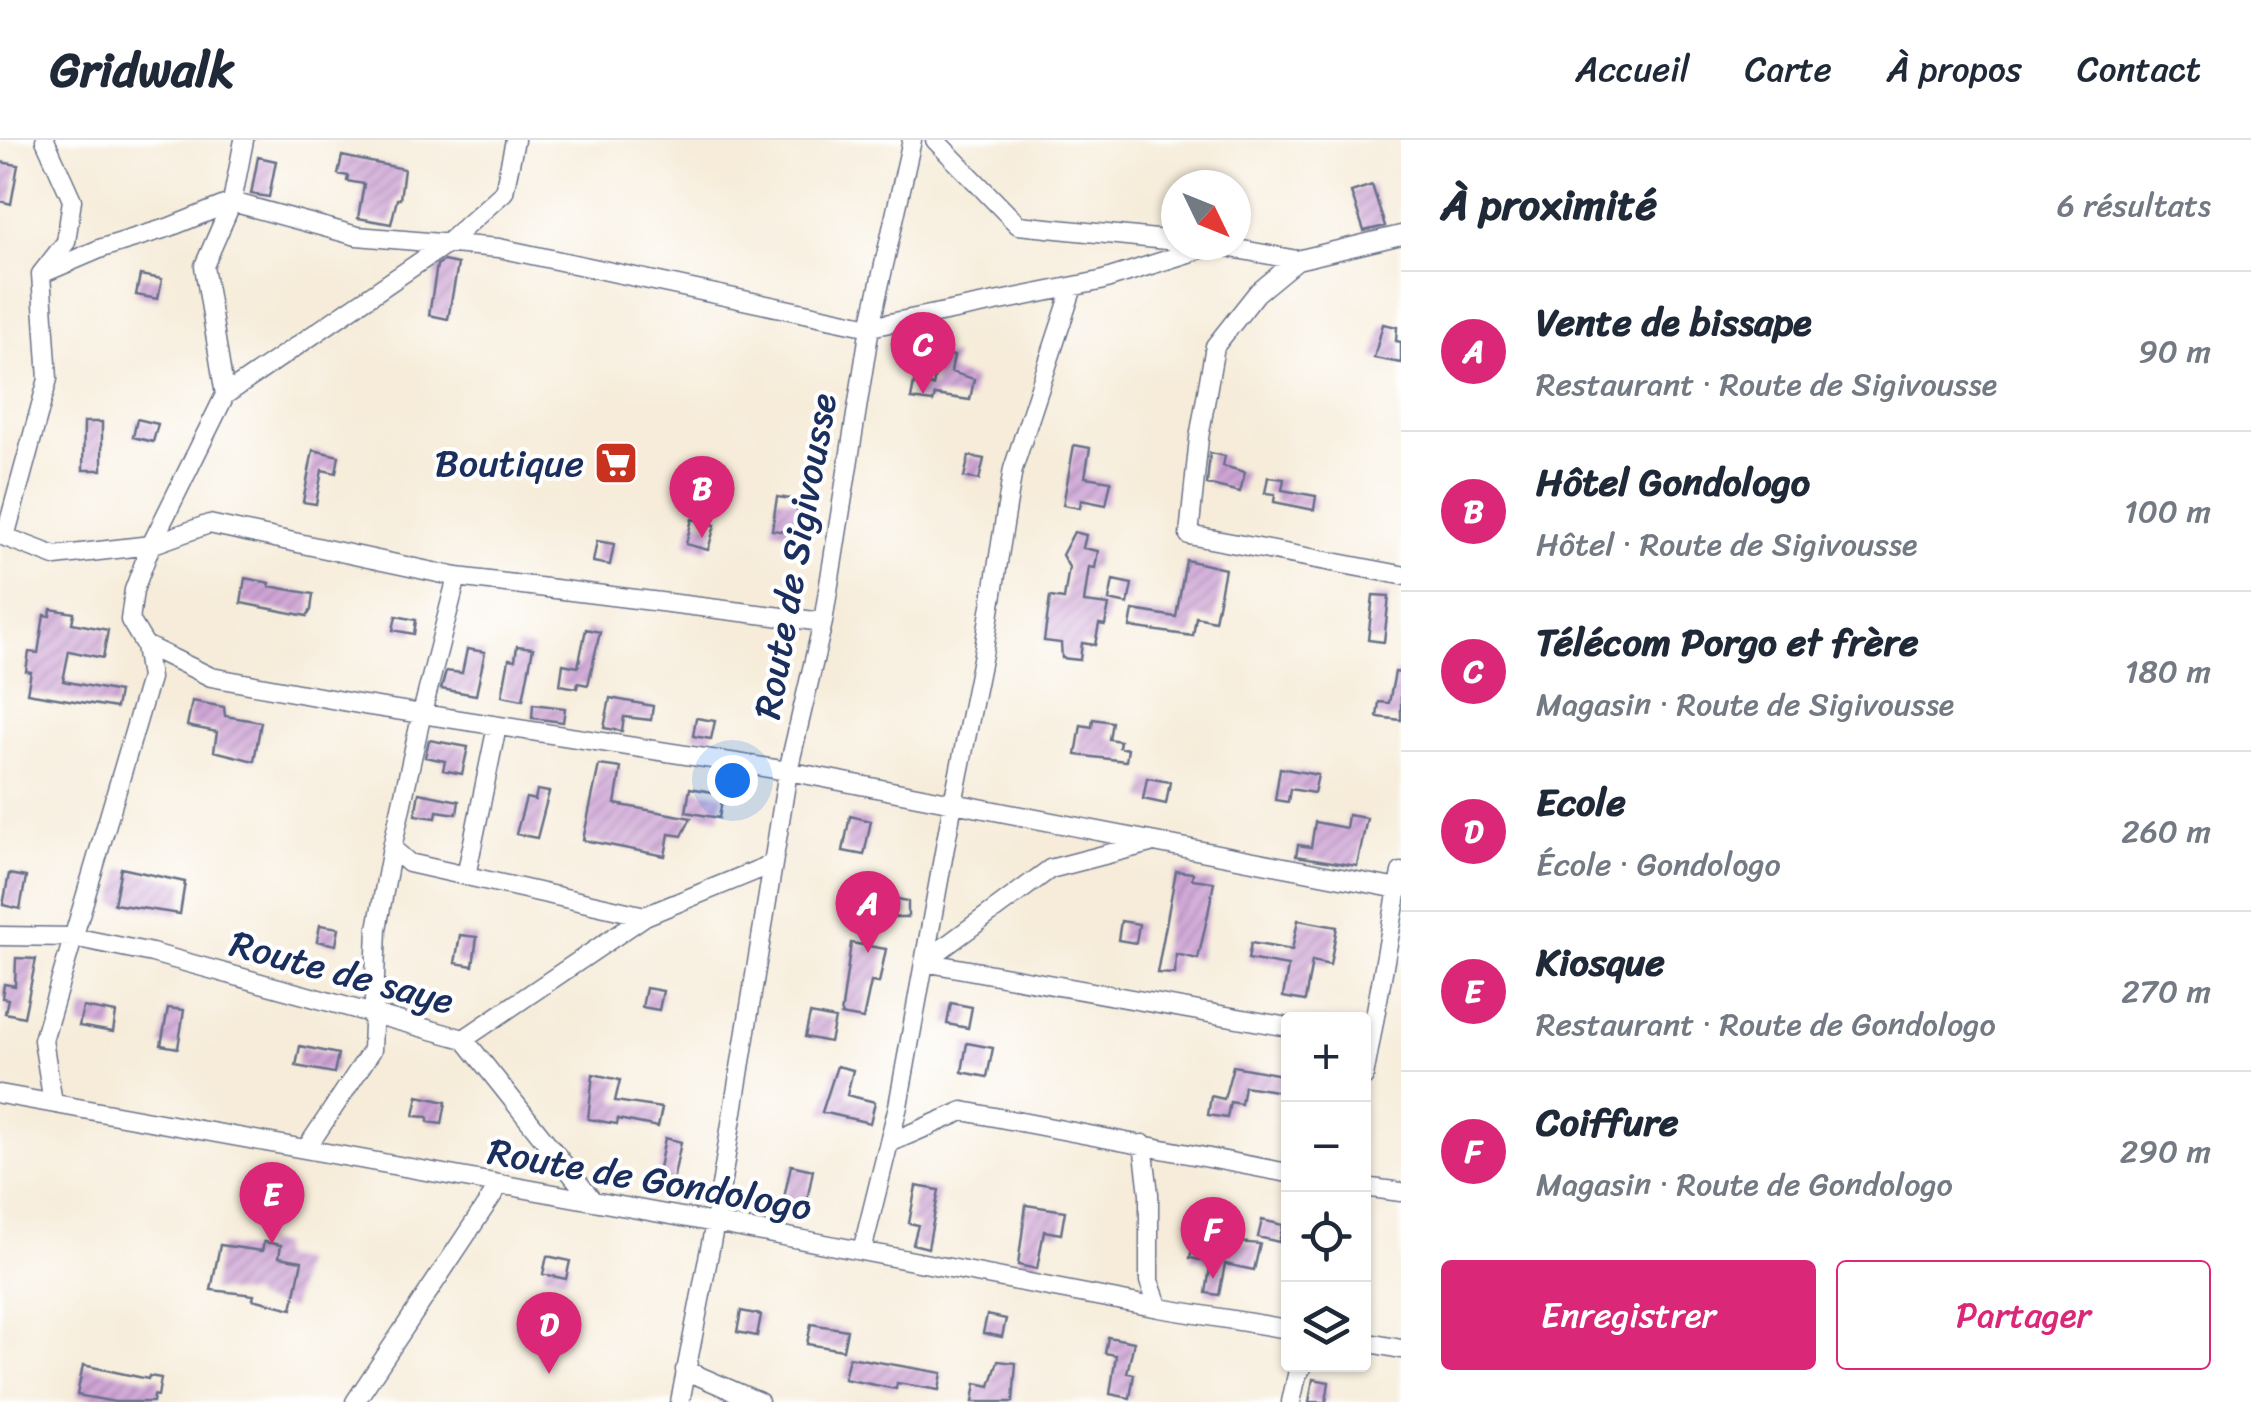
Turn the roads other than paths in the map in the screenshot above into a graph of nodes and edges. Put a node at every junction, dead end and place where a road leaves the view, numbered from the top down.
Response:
1 (45, 140) edge
2 (244, 140) edge
3 (515, 140) edge
4 (912, 140) edge
5 (934, 140) edge
6 (232, 202) junction
7 (1401, 235) edge
8 (1161, 239) edge
9 (446, 244) junction
10 (1251, 252) edge
11 (1164, 260) edge
12 (1297, 260) junction
13 (41, 274) junction
14 (1073, 287) junction
15 (870, 327) junction
16 (226, 396) junction
17 (2, 536) edge
18 (151, 545) junction
19 (1401, 575) edge
20 (457, 577) junction
21 (823, 622) junction
22 (145, 646) junction
23 (422, 714) junction
24 (497, 726) junction
25 (788, 771) junction
26 (952, 803) junction
27 (1155, 842) junction
28 (392, 848) junction
29 (772, 864) junction
30 (466, 876) junction
31 (1400, 880) edge
32 (646, 916) junction
33 (0, 936) edge
34 (74, 938) junction
35 (924, 962) junction
36 (373, 1015) junction
37 (1371, 1021) edge
38 (1281, 1025) edge
39 (464, 1039) junction
40 (0, 1094) edge
41 (53, 1103) junction
42 (889, 1142) junction
43 (1142, 1144) junction
44 (306, 1149) junction
45 (1281, 1173) edge
46 (500, 1184) junction
47 (1371, 1188) edge
48 (1401, 1192) edge
49 (593, 1201) junction
50 (714, 1223) junction
51 (862, 1251) junction
52 (1159, 1308) junction
53 (1281, 1328) edge
54 (1371, 1343) edge
55 (1401, 1349) edge
56 (685, 1370) junction
57 (1299, 1372) edge
58 (354, 1402) edge
59 (680, 1402) edge
60 (759, 1402) edge
61 (1291, 1402) edge

1 - 13 street
2 - 6 street
3 - 9 street
4 - 15 street, Route de Sigivousse
5 - 8 street
6 - 9 street
6 - 13 street
6 - 16 street
7 - 12 street
9 - 15 street
9 - 16 street
10 - 12 street
11 - 14 street
12 - 19 street
13 - 17 street
14 - 15 street
14 - 26 street
15 - 21 street, Route de Sigivousse
16 - 18 street
17 - 18 street
18 - 20 street
18 - 22 street
20 - 21 street
20 - 23 street
21 - 25 street, Route de Sigivousse
22 - 23 street
22 - 34 street
23 - 24 street
23 - 28 street
24 - 25 street
24 - 30 street
25 - 26 street
25 - 29 street, Route de Sigivousse
26 - 27 street
26 - 35 street
27 - 31 street
27 - 35 street
28 - 30 street
28 - 36 street
29 - 32 street
29 - 50 street, Route de Sigivousse
30 - 32 street
31 - 37 street
32 - 39 street
33 - 34 street, Route de saye
34 - 36 street, Route de saye
34 - 41 street
35 - 38 street
35 - 42 street
36 - 39 street, Route de saye
36 - 44 street
39 - 49 street, Route de saye
40 - 41 street, Route de Gondologo
41 - 44 street, Route de Gondologo
42 - 43 street
42 - 51 street
43 - 45 street
43 - 52 street
44 - 46 street, Route de Gondologo
46 - 49 street, Route de Gondologo
46 - 58 street
47 - 48 street
49 - 50 street, Route de Gondologo
50 - 51 street, Route de Gondologo
50 - 56 street, Route de Sigivousse
51 - 52 street, Route de Gondologo
52 - 53 street, Route de Gondologo
54 - 55 street
56 - 59 street, Route de Sigivousse
56 - 60 street
57 - 61 street

